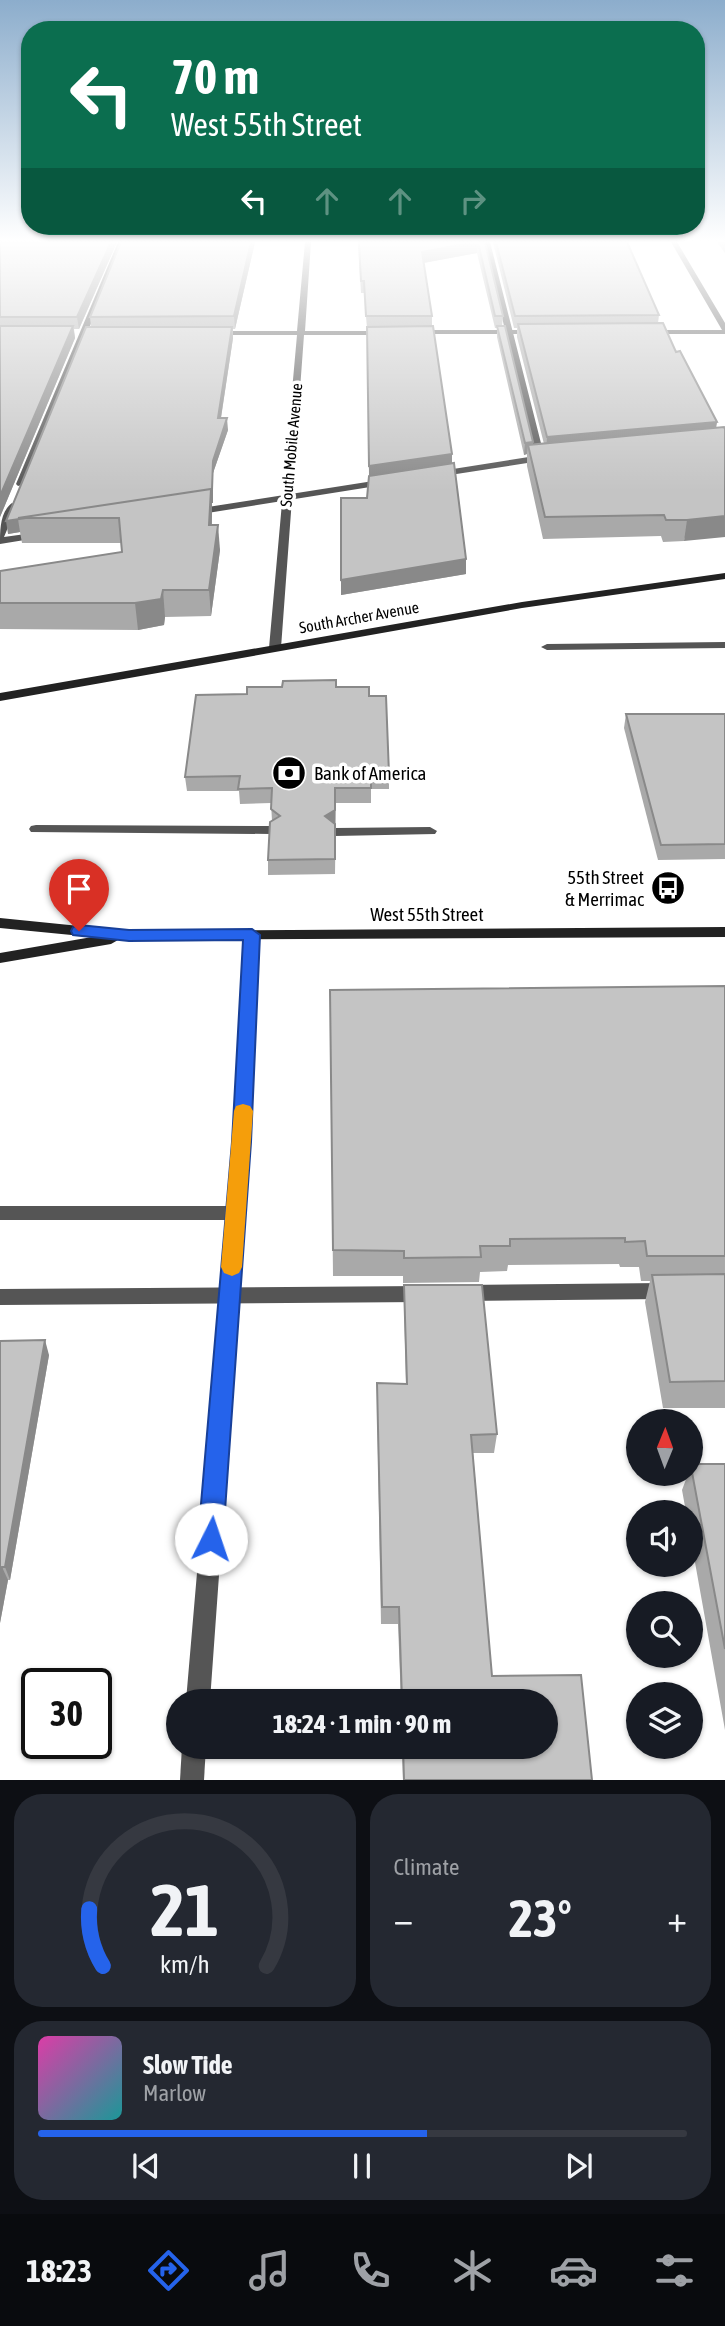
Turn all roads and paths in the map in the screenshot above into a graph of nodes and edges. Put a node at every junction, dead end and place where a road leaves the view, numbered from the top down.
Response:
1 (85, 325) edge
2 (301, 325) edge
3 (507, 325) edge
4 (725, 330) edge
5 (388, 332) edge
6 (401, 332) edge
7 (509, 332) junction
8 (550, 332) edge
9 (644, 332) edge
10 (69, 333) edge
11 (82, 333) junction
12 (96, 333) edge
13 (205, 333) edge
14 (300, 333) junction
15 (552, 457) edge
16 (540, 458) junction
17 (422, 477) edge
18 (395, 481) edge
19 (287, 498) junction
20 (179, 514) edge
21 (55, 533) edge
22 (0, 538) edge
23 (725, 576) edge
24 (725, 645) edge
25 (547, 647) dead end
26 (275, 648) junction
27 (0, 697) edge
28 (36, 830) dead end
29 (271, 831) edge
30 (430, 831) dead end
31 (335, 832) edge
32 (0, 923) edge
33 (725, 932) edge
34 (252, 935) junction
35 (129, 936) junction
36 (0, 958) edge
37 (0, 1213) edge
38 (236, 1213) junction
39 (684, 1291) edge
40 (230, 1296) junction
41 (0, 1297) edge
42 (199, 1689) edge
43 (193, 1759) edge
44 (192, 1780) edge

1 - 11 street
2 - 14 street, South Mobile Avenue
3 - 7 street
4 - 9 street
5 - 14 street
6 - 7 street
7 - 8 street
7 - 16 street
10 - 11 street
11 - 12 street
11 - 22 street
13 - 14 street
14 - 19 street, South Mobile Avenue
15 - 16 street
16 - 17 street
18 - 19 street
19 - 20 street
19 - 26 street, South Mobile Avenue
21 - 22 street
23 - 26 main road, South Archer Avenue
24 - 25 street
26 - 27 main road, South Archer Avenue
28 - 29 street
30 - 31 street
32 - 35 main road, West 55th Street
33 - 34 main road, West 55th Street
34 - 35 main road, West 55th Street
34 - 38 street
35 - 36 main road, West 55th Street
37 - 38 street
38 - 40 street
39 - 40 street
40 - 41 street
40 - 42 street
43 - 44 street

